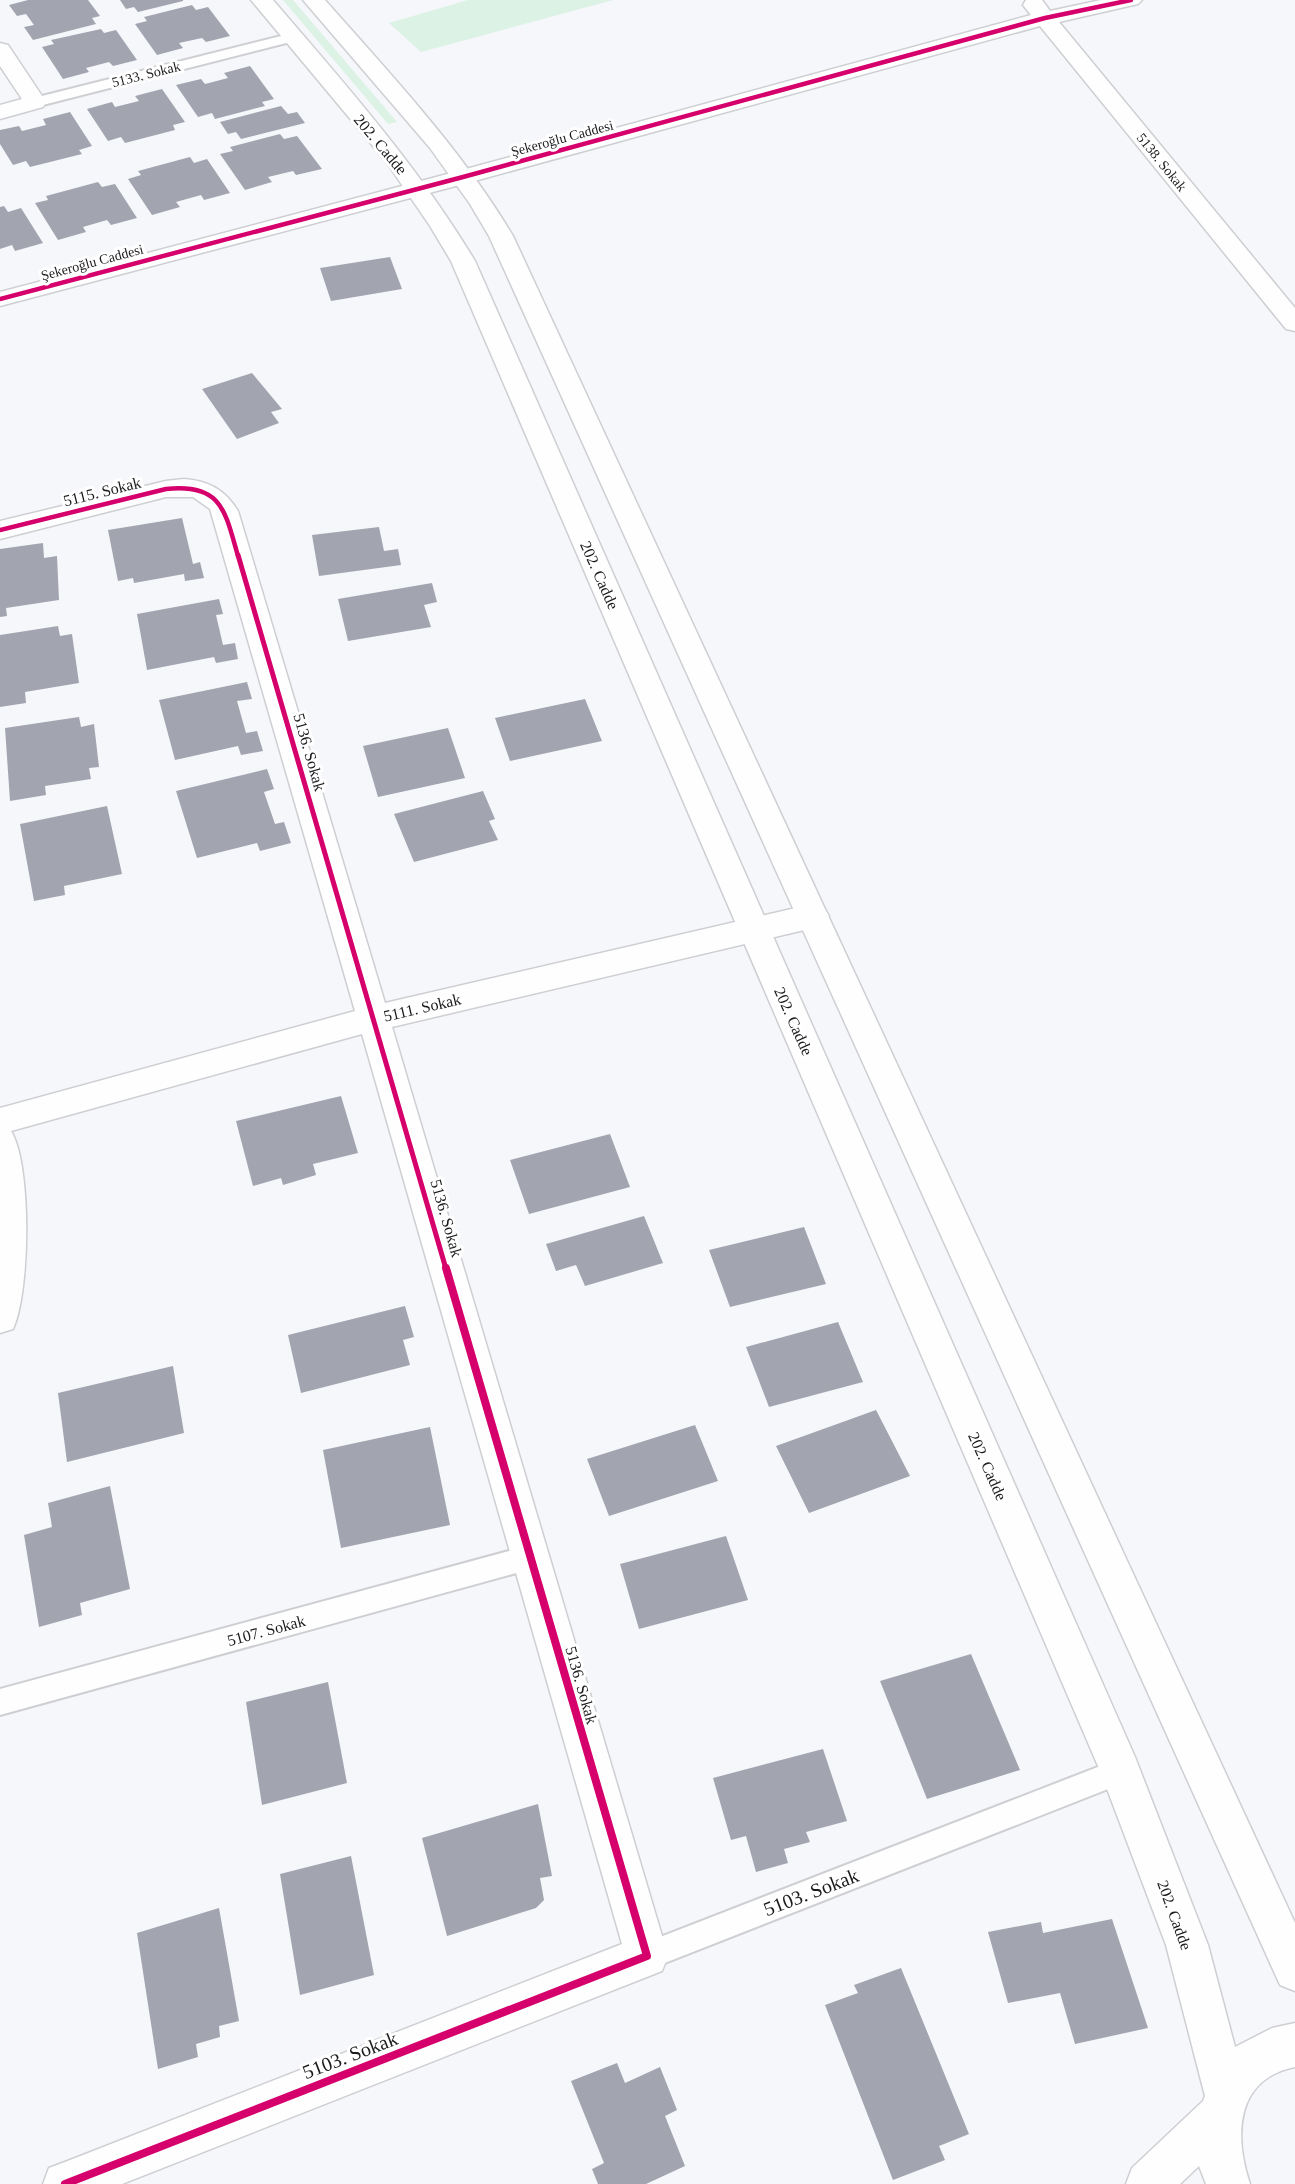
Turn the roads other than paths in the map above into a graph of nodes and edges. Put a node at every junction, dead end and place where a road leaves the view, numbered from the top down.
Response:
1 (262, 0) edge
2 (314, 0) edge
3 (1030, 0) edge
4 (1131, 0) edge
5 (1045, 18) junction
6 (292, 37) junction
7 (0, 50) edge
8 (35, 102) junction
9 (0, 112) edge
10 (463, 177) junction
11 (418, 189) junction
12 (0, 299) edge
13 (1295, 324) edge
14 (211, 494) joint
15 (0, 530) edge
16 (813, 916) junction
17 (754, 929) junction
18 (375, 1018) junction
19 (0, 1121) edge
20 (0, 1141) edge
21 (0, 1318) edge
22 (531, 1557) junction
23 (0, 1702) edge
24 (1121, 1771) junction
25 (647, 1956) junction
26 (1295, 1970) edge
27 (1295, 2044) edge
28 (1223, 2105) junction
29 (65, 2184) edge
30 (1148, 2184) edge
31 (1228, 2184) edge

1 - 6 street, 202. Cadde
2 - 10 street
3 - 5 street, 5138. Sokak
4 - 5 street, Şekeroğlu Caddesi
5 - 10 street, Şekeroğlu Caddesi
5 - 13 street, 5138. Sokak
6 - 8 lane, 5133. Sokak
6 - 11 street, 202. Cadde
7 - 8 street
8 - 9 street, 5133. Sokak
10 - 11 street, Şekeroğlu Caddesi
10 - 16 street
11 - 12 street, Şekeroğlu Caddesi
11 - 17 street, 202. Cadde
14 - 15 street, 5115. Sokak
14 - 18 street, 5136. Sokak
16 - 17 street, 5111. Sokak
16 - 26 street
17 - 18 street, 5111. Sokak
17 - 24 street, 202. Cadde
18 - 19 street, 5111. Sokak
18 - 22 street, 5136. Sokak
20 - 21 street
22 - 23 lane, 5107. Sokak
22 - 25 street, 5136. Sokak
24 - 25 lane, 5103. Sokak
24 - 28 street, 202. Cadde
25 - 29 street, 5103. Sokak
27 - 28 street
28 - 30 street
28 - 31 street, 202. Cadde

